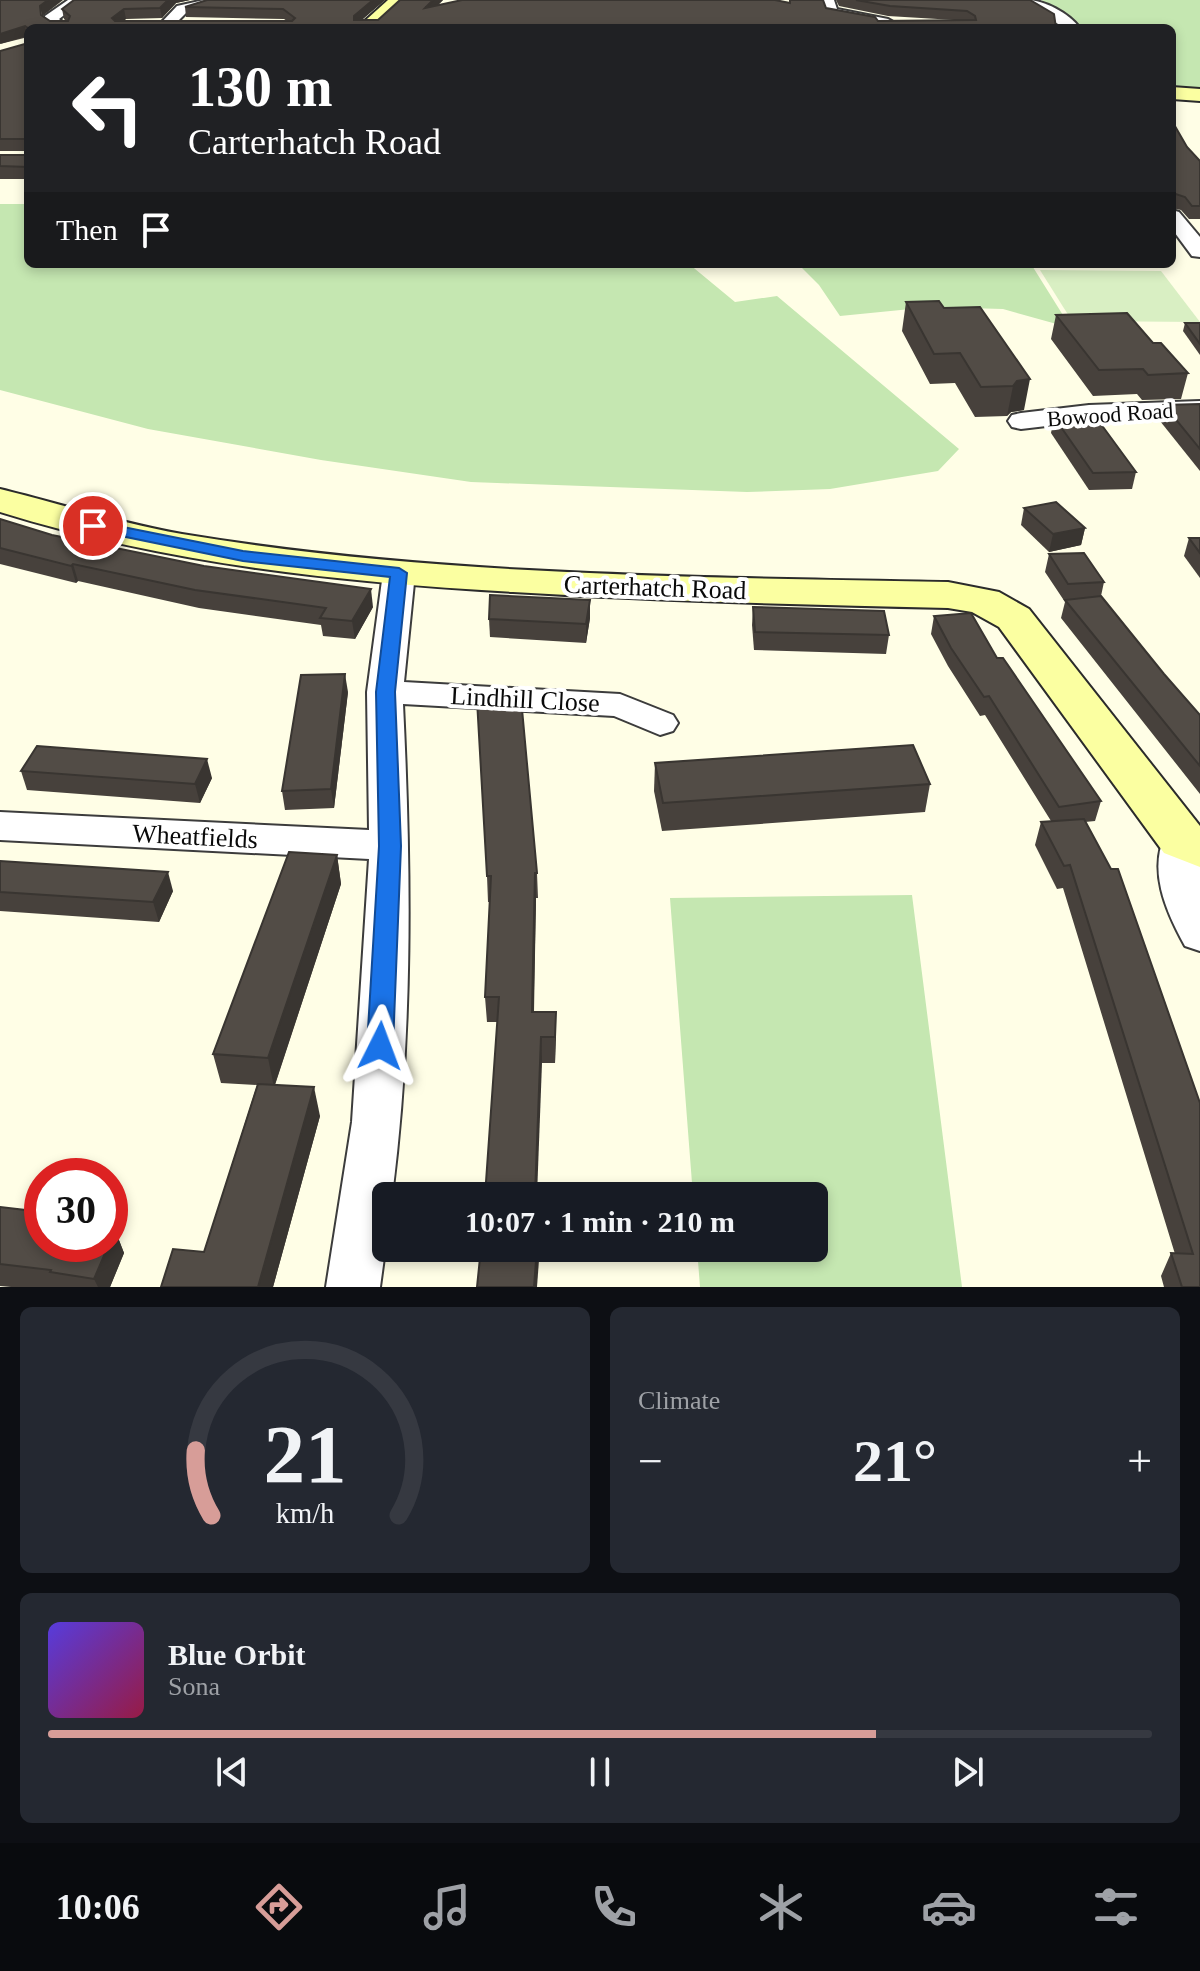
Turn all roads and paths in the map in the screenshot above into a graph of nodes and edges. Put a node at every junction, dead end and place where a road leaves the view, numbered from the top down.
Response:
1 (77, 0) edge
2 (221, 0) edge
3 (398, 0) edge
4 (827, 0) edge
5 (1033, 0) edge
6 (57, 24) edge
7 (167, 24) edge
8 (371, 24) edge
9 (887, 24) edge
10 (1070, 24) edge
11 (1176, 93) edge
12 (1200, 95) edge
13 (1176, 221) edge
14 (1176, 252) edge
15 (1200, 252) edge
16 (1200, 409) edge
17 (1021, 421) dead end
18 (0, 500) edge
19 (399, 573) junction
20 (385, 692) junction
21 (660, 723) dead end
22 (0, 826) edge
23 (1191, 844) edge
24 (390, 846) junction
25 (1200, 934) edge
26 (353, 1287) edge

1 - 6 street
2 - 7 street
3 - 8 street
4 - 9 street
5 - 10 street
11 - 12 street
13 - 15 street
14 - 15 street
16 - 17 street, Bowood Road
18 - 19 street, Carterhatch Road
19 - 20 street
19 - 23 street, Carterhatch Road
20 - 21 street, Lindhill Close
20 - 24 street
22 - 24 street, Wheatfields
23 - 25 street
24 - 26 street

